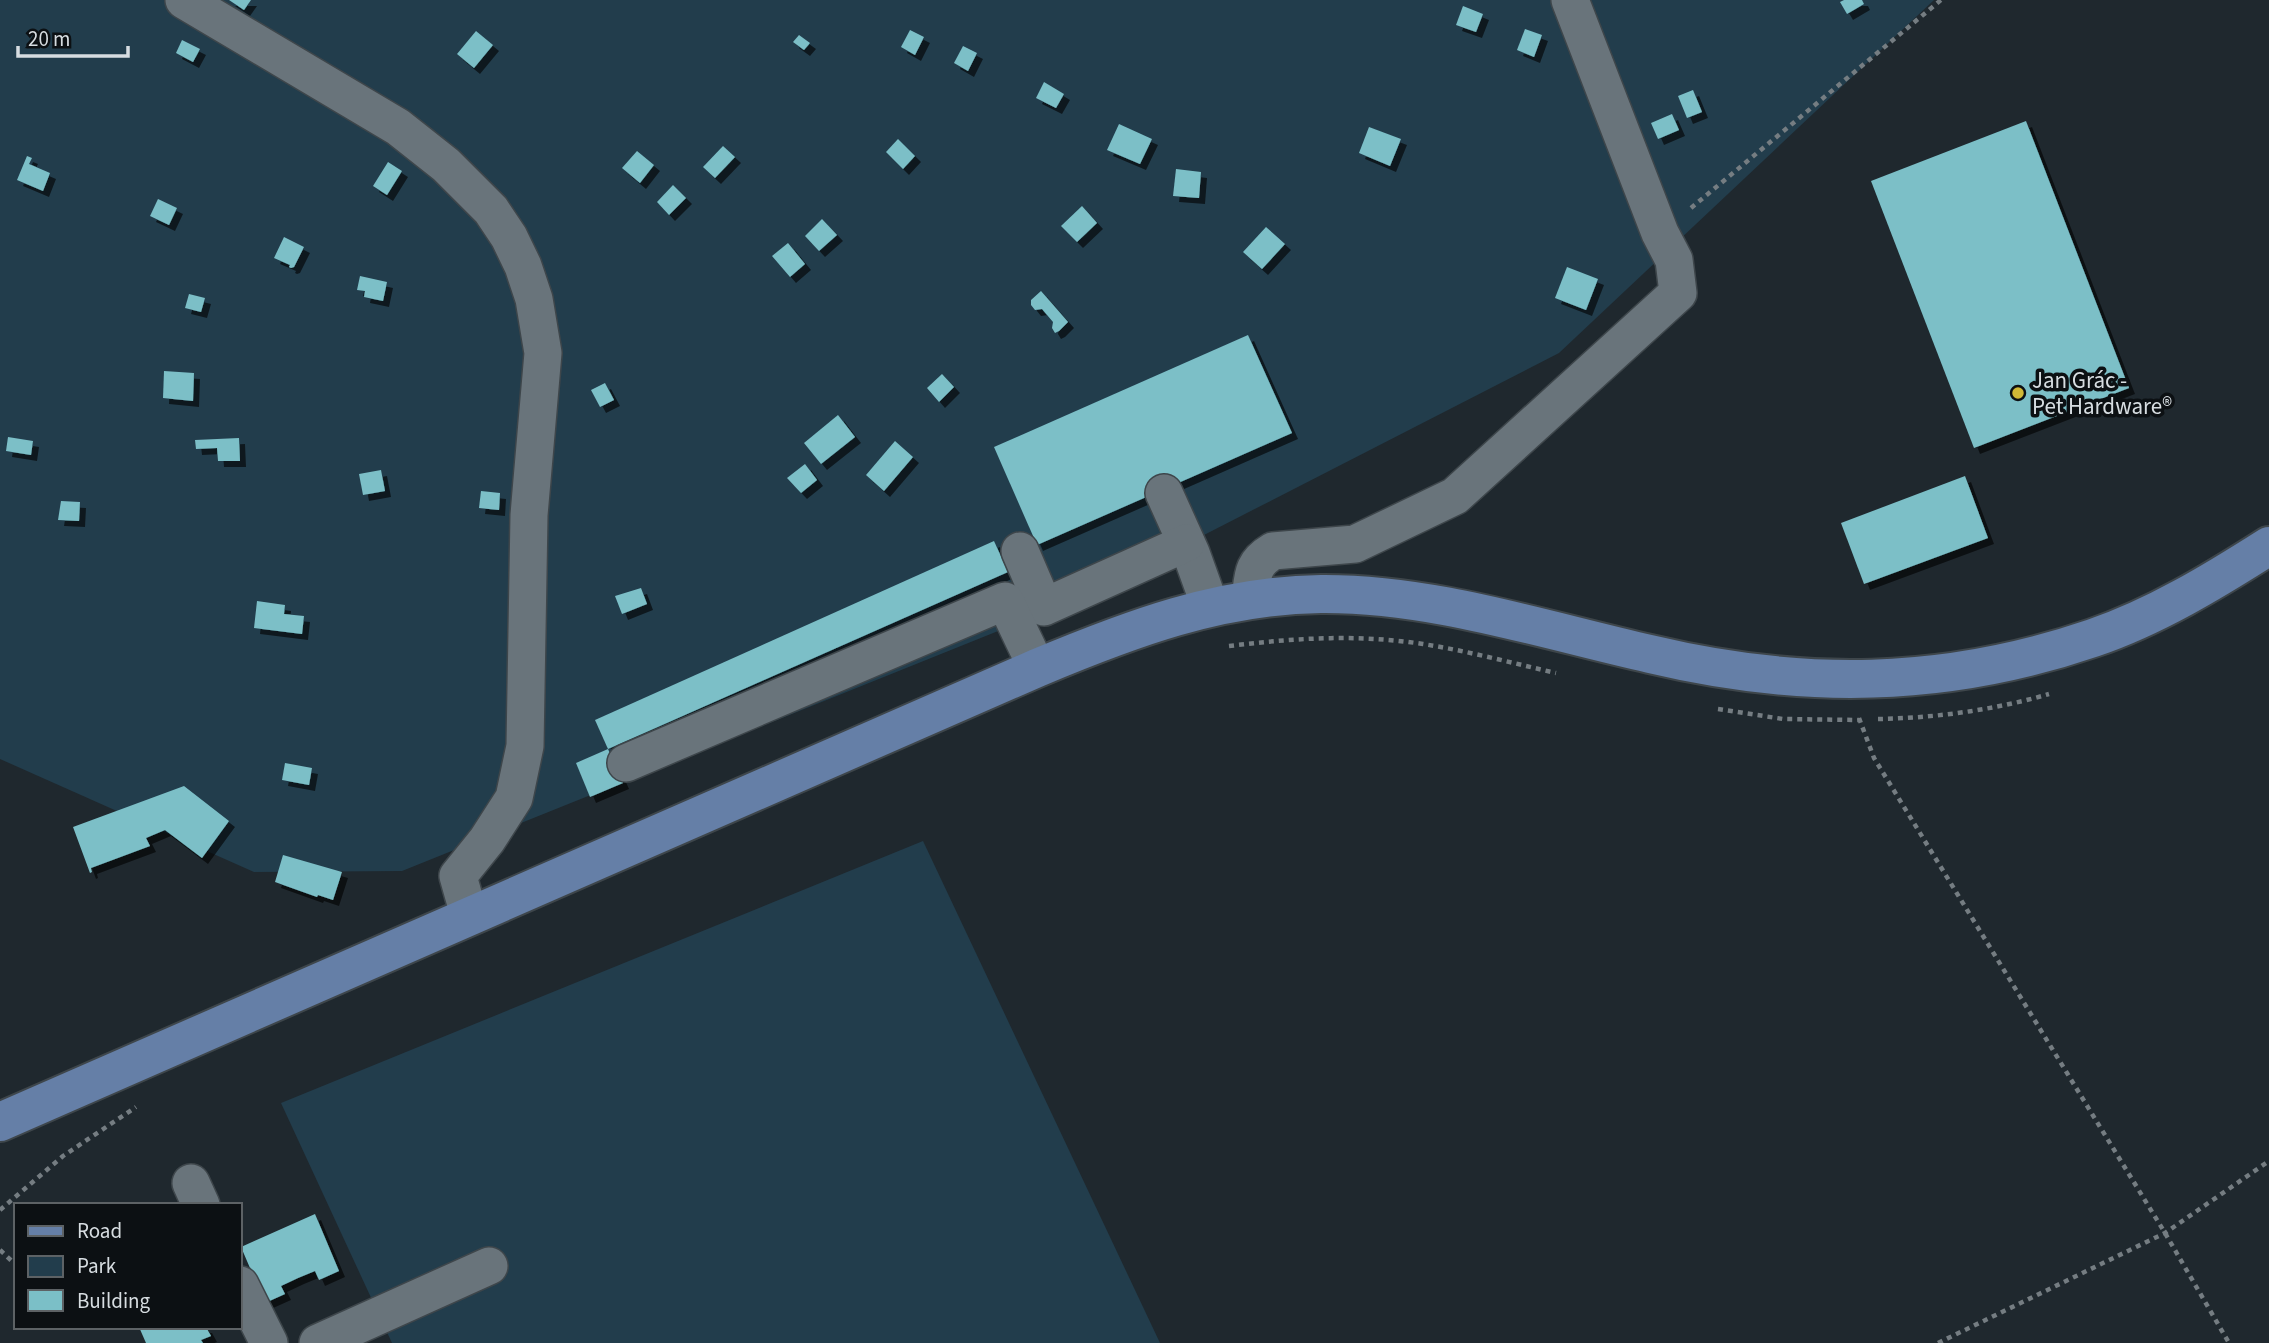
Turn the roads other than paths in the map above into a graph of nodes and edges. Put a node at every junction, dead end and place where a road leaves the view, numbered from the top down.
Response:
1 (184, 0) edge
2 (1570, 0) edge
3 (1164, 494) dead end
4 (1186, 543) junction
5 (2269, 546) edge
6 (1337, 547) junction
7 (1020, 551) dead end
8 (1324, 594) junction
9 (1250, 600) junction
10 (1210, 606) junction
11 (1037, 668) junction
12 (626, 763) dead end
13 (469, 915) junction
14 (0, 1122) edge
15 (489, 1266) dead end
16 (242, 1289) edge
17 (269, 1343) edge
18 (317, 1343) edge

1 - 13 street
2 - 6 street
3 - 4 street
4 - 7 street
4 - 10 street
5 - 8 main road
6 - 8 street
6 - 9 street
8 - 9 main road
9 - 10 main road
10 - 11 main road
11 - 12 street
11 - 13 main road
13 - 14 main road
15 - 18 street
16 - 17 street

